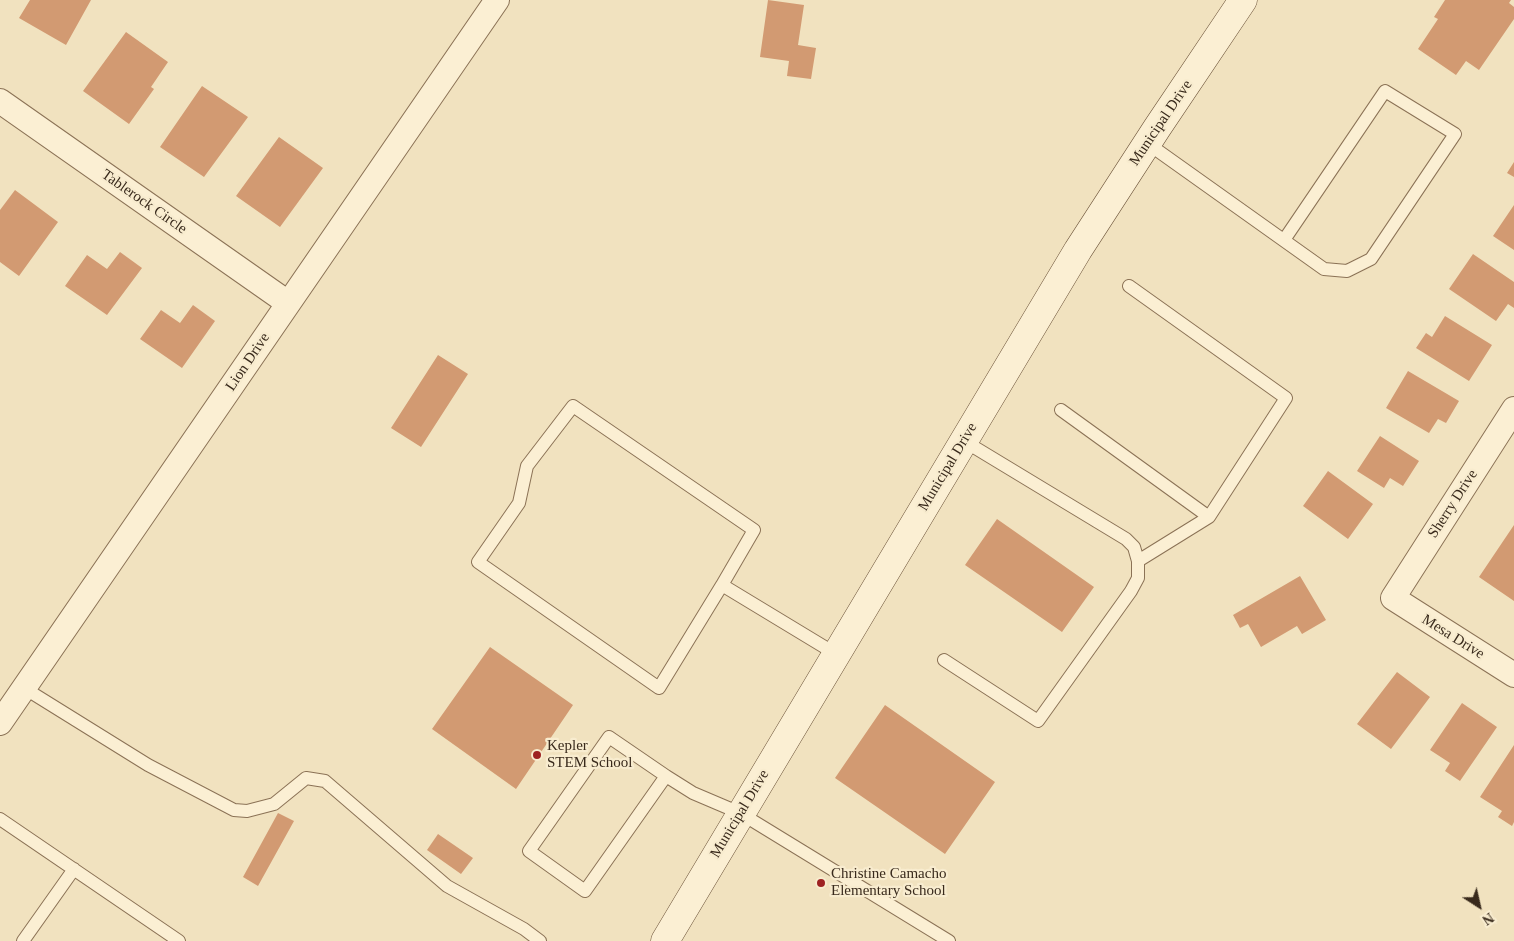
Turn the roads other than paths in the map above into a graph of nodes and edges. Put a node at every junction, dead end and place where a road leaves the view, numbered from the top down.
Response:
1 (497, 0) edge
2 (1243, 0) edge
3 (0, 101) edge
4 (1147, 143) junction
5 (1284, 240) junction
6 (1129, 286) dead end
7 (288, 303) junction
8 (1514, 409) edge
9 (1061, 410) dead end
10 (964, 441) junction
11 (1209, 517) junction
12 (1138, 562) junction
13 (722, 585) junction
14 (1393, 598) joint
15 (836, 654) junction
16 (944, 660) dead end
17 (1514, 675) edge
18 (24, 688) junction
19 (0, 724) edge
20 (666, 776) junction
21 (740, 813) junction
22 (0, 819) edge
23 (74, 869) junction
24 (23, 941) edge
25 (179, 941) edge
26 (540, 941) edge
27 (664, 941) edge
28 (949, 941) edge

1 - 7 street, Lion Drive
2 - 4 street, Municipal Drive
3 - 7 street, Tablerock Circle
4 - 5 lane
4 - 10 street, Municipal Drive
5 - 5 lane
6 - 11 lane
7 - 18 street, Lion Drive
8 - 14 street, Sherry Drive
9 - 11 lane
10 - 12 lane
10 - 15 street, Municipal Drive
11 - 12 lane
12 - 16 lane
13 - 13 lane
13 - 15 lane
14 - 17 street, Mesa Drive
15 - 21 street, Municipal Drive
18 - 19 street, Lion Drive
18 - 26 lane
20 - 20 lane
20 - 21 lane
21 - 27 street, Municipal Drive
21 - 28 lane
22 - 23 lane
23 - 24 lane
23 - 25 lane

